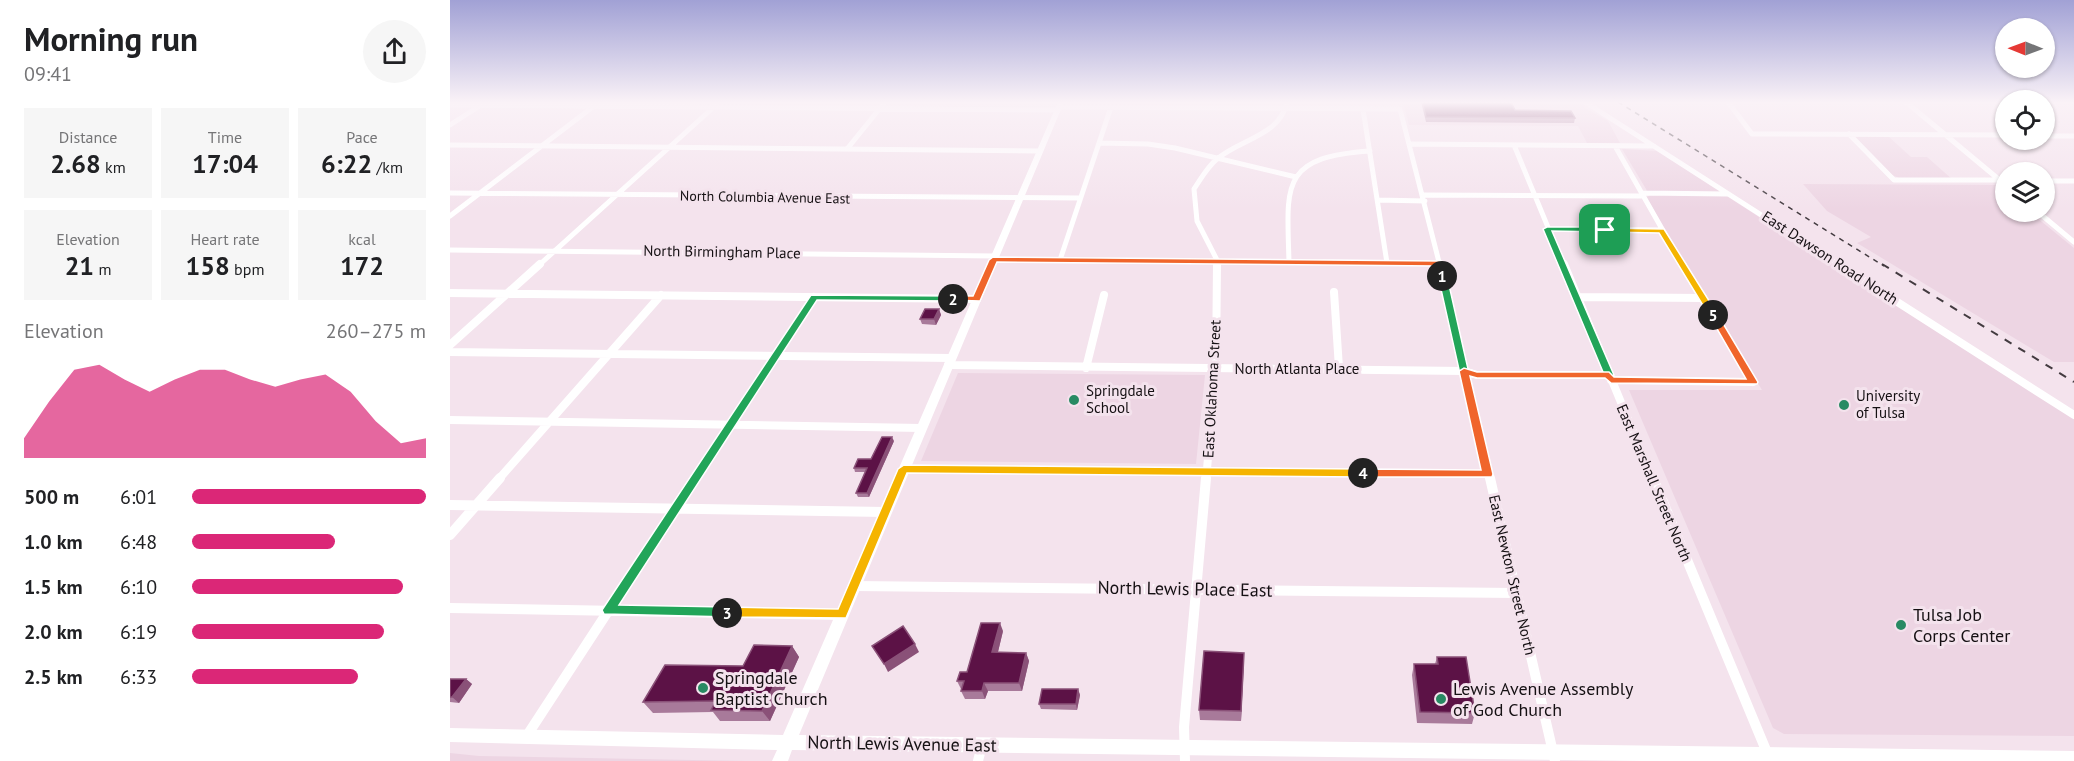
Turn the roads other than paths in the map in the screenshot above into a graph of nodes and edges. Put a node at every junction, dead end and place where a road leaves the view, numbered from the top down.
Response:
1 (554, 138) edge
2 (680, 138) edge
3 (856, 138) edge
4 (1046, 138) edge
5 (1101, 138) edge
6 (1253, 138) edge
7 (1368, 138) edge
8 (1410, 138) edge
9 (1641, 138) edge
10 (1852, 138) edge
11 (1950, 138) edge
12 (1099, 143) junction
13 (1412, 144) junction
14 (1514, 145) junction
15 (450, 146) edge
16 (543, 146) junction
17 (1615, 146) junction
18 (1655, 146) junction
19 (668, 148) junction
20 (847, 149) junction
21 (1040, 151) junction
22 (1370, 151) junction
23 (1219, 157) junction
24 (1995, 175) edge
25 (1296, 177) junction
26 (2055, 181) edge
27 (2074, 181) edge
28 (1995, 182) edge
29 (450, 193) edge
30 (480, 194) junction
31 (1730, 194) junction
32 (616, 195) junction
33 (1642, 195) junction
34 (1535, 196) junction
35 (1020, 198) junction
36 (1080, 198) junction
37 (1425, 198) junction
38 (1378, 200) junction
39 (450, 216) edge
40 (2050, 222) edge
41 (1547, 229) junction
42 (1662, 230) junction
43 (2066, 235) junction
44 (2074, 235) edge
45 (2074, 242) edge
46 (450, 250) edge
47 (554, 250) junction
48 (994, 258) junction
49 (1060, 260) junction
50 (1217, 260) junction
51 (1288, 262) junction
52 (1387, 263) junction
53 (1439, 263) junction
54 (1334, 292) dead end
55 (450, 293) edge
56 (504, 294) junction
57 (1104, 295) dead end
58 (661, 296) junction
59 (814, 297) junction
60 (1576, 297) junction
61 (1703, 298) junction
62 (976, 299) junction
63 (450, 345) edge
64 (450, 352) edge
65 (610, 355) junction
66 (776, 355) junction
67 (950, 362) junction
68 (1086, 368) junction
69 (1339, 368) junction
70 (1216, 369) junction
71 (1464, 371) junction
72 (1610, 378) junction
73 (2074, 414) edge
74 (450, 420) edge
75 (551, 422) junction
76 (730, 425) junction
77 (921, 428) junction
78 (904, 469) junction
79 (1207, 472) junction
80 (1488, 474) junction
81 (450, 506) edge
82 (477, 506) junction
83 (675, 509) junction
84 (885, 512) junction
85 (450, 536) edge
86 (854, 586) junction
87 (1196, 589) junction
88 (1516, 593) junction
89 (450, 608) edge
90 (608, 610) junction
91 (842, 615) junction
92 (450, 735) edge
93 (526, 737) junction
94 (788, 742) junction
95 (982, 745) junction
96 (1185, 754) edge
97 (1768, 755) junction
98 (1375, 756) edge
99 (1555, 757) edge
100 (1964, 759) edge
101 (2074, 759) edge
102 (780, 761) edge
103 (978, 761) edge

1 - 16 street
2 - 19 street
3 - 20 street
4 - 21 main road
5 - 12 street
6 - 23 street, East Oklahoma Street
7 - 22 street
8 - 13 street, East Newton Street North
9 - 18 street, East Dawson Road North
10 - 28 street
11 - 24 street
12 - 23 street
12 - 36 street
13 - 14 street
13 - 37 street, East Newton Street North
14 - 17 street
14 - 34 street, East Marshall Street North
15 - 16 street
16 - 19 street
16 - 30 street
17 - 18 street
17 - 33 street
18 - 31 street, East Dawson Road North
19 - 20 street
19 - 32 street
20 - 21 street
21 - 35 main road
22 - 25 street
22 - 38 street
23 - 25 street
23 - 50 street, East Oklahoma Street
25 - 51 street
26 - 27 street
29 - 30 street, North Columbia Avenue East
30 - 32 street, North Columbia Avenue East
30 - 39 street
31 - 33 street
31 - 73 street, East Dawson Road North
32 - 35 street, North Columbia Avenue East
32 - 47 street
33 - 34 street
33 - 42 street
34 - 37 street
34 - 41 street, East Marshall Street North
35 - 36 street, North Columbia Avenue East
35 - 48 main road
36 - 49 street
37 - 38 street
37 - 53 street, East Newton Street North
38 - 52 street
40 - 43 street
41 - 42 street
41 - 60 street, East Marshall Street North
42 - 61 street
43 - 44 street
43 - 45 street
46 - 47 street, North Birmingham Place
47 - 48 street, North Birmingham Place
47 - 56 street
48 - 49 street, North Birmingham Place
48 - 62 main road
49 - 50 street, North Birmingham Place
50 - 51 street, North Birmingham Place
50 - 70 street, East Oklahoma Street
51 - 52 street, North Birmingham Place
52 - 53 street, North Birmingham Place
53 - 71 street, East Newton Street North
54 - 69 street
55 - 56 street
56 - 58 street
56 - 63 street
57 - 68 street
58 - 59 street
58 - 65 street
59 - 62 street
59 - 66 street
60 - 61 street
60 - 72 street, East Marshall Street North
61 - 72 street, North Atlanta Place
62 - 67 main road
64 - 65 street, North Atlanta Place
65 - 66 street, North Atlanta Place
65 - 75 street
66 - 67 street, North Atlanta Place
66 - 76 street
67 - 68 street, North Atlanta Place
67 - 77 main road
68 - 70 street, North Atlanta Place
69 - 70 street, North Atlanta Place
69 - 71 street, North Atlanta Place
70 - 79 street, East Oklahoma Street
71 - 72 street, North Atlanta Place
71 - 80 street, East Newton Street North
72 - 97 street, East Marshall Street North
74 - 75 street
75 - 76 street
75 - 82 street
76 - 77 street
76 - 83 street
77 - 78 main road
78 - 79 street
78 - 84 main road
79 - 80 street
79 - 87 street, East Oklahoma Street
80 - 88 street, East Newton Street North
81 - 82 street
82 - 83 street
82 - 85 street
83 - 84 street
83 - 90 street
84 - 86 main road
86 - 87 street, North Lewis Place East
86 - 91 main road
87 - 88 street, North Lewis Place East
87 - 96 street, East Oklahoma Street
88 - 99 street, East Newton Street North
89 - 90 street
90 - 91 street
90 - 93 street
91 - 94 main road
92 - 93 main road, North Lewis Avenue East
93 - 94 main road, North Lewis Avenue East
94 - 95 main road, North Lewis Avenue East
94 - 102 main road
95 - 96 main road, North Lewis Avenue East
95 - 103 street
96 - 98 main road, North Lewis Avenue East
97 - 99 main road, North Lewis Avenue East
97 - 100 main road, North Lewis Avenue East
98 - 99 main road, North Lewis Avenue East
100 - 101 main road, North Lewis Avenue East

